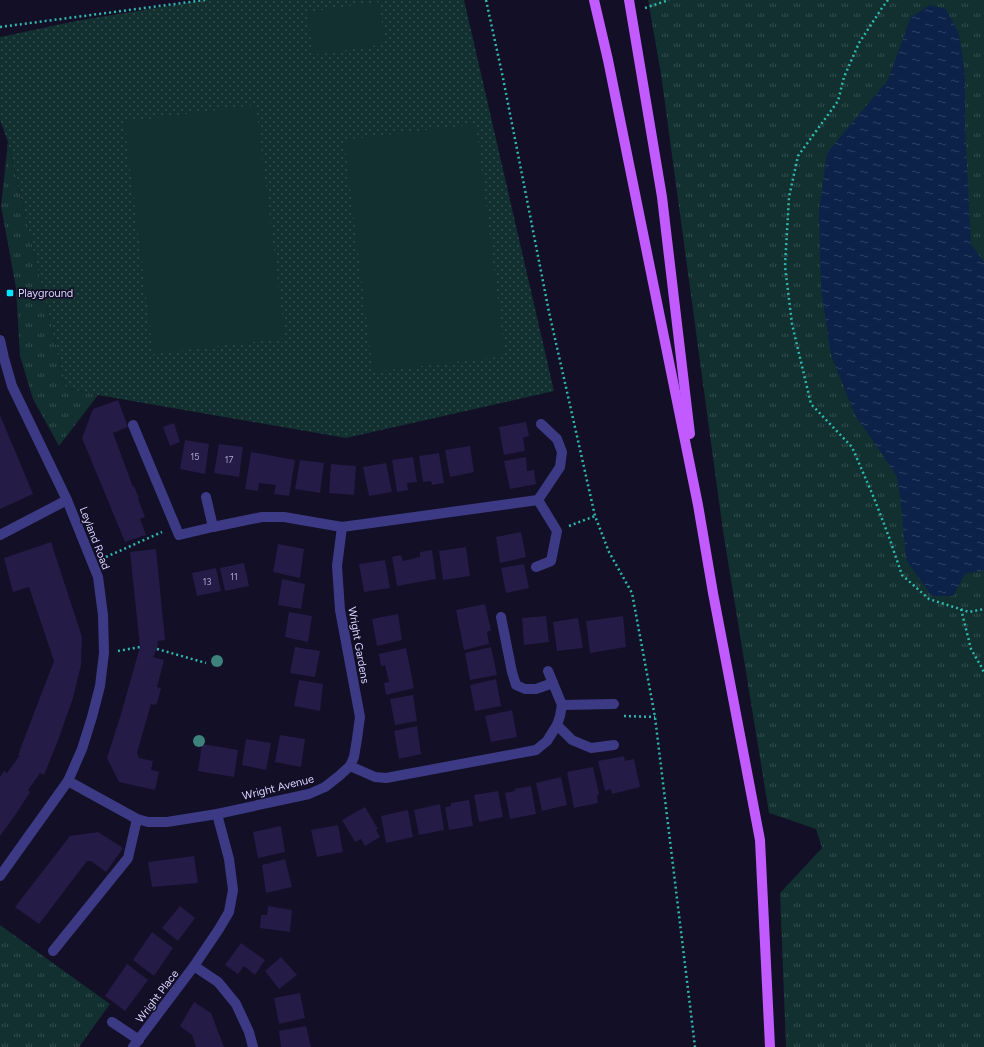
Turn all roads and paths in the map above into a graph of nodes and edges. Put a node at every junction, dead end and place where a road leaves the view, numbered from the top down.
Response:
1 (204, 0) edge
2 (486, 0) edge
3 (594, 0) edge
4 (629, 0) edge
5 (669, 0) edge
6 (888, 0) edge
7 (632, 12) junction
8 (0, 27) edge
9 (0, 340) edge
10 (541, 424) dead end
11 (133, 425) dead end
12 (206, 497) dead end
13 (67, 500) junction
14 (538, 500) junction
15 (698, 505) junction
16 (595, 516) junction
17 (176, 526) junction
18 (213, 526) junction
19 (342, 527) junction
20 (557, 531) junction
21 (0, 535) edge
22 (93, 563) junction
23 (536, 567) dead end
24 (961, 609) junction
25 (984, 609) edge
26 (501, 617) dead end
27 (140, 647) dead end
28 (156, 649) dead end
29 (104, 653) junction
30 (206, 663) dead end
31 (548, 671) dead end
32 (984, 673) edge
33 (553, 683) junction
34 (614, 704) joint
35 (562, 705) junction
36 (656, 716) junction
37 (557, 725) junction
38 (614, 744) dead end
39 (350, 766) junction
40 (68, 781) junction
41 (217, 814) junction
42 (137, 820) junction
43 (0, 876) edge
44 (53, 951) dead end
45 (194, 966) junction
46 (112, 1022) dead end
47 (136, 1044) edge
48 (253, 1047) edge
49 (695, 1047) edge
50 (770, 1047) edge

1 - 8 path
2 - 16 path
3 - 15 main road
4 - 7 main road
5 - 7 path
6 - 24 path
7 - 15 main road
9 - 13 street, Leyland Road
10 - 14 street
11 - 17 street
12 - 18 street
13 - 21 street
13 - 22 street, Leyland Road
14 - 19 street
14 - 20 street
15 - 50 main road
16 - 20 path
16 - 36 path
17 - 18 street
17 - 22 path
18 - 19 street
19 - 39 street, Wright Gardens
20 - 23 street
22 - 29 street, Leyland Road
24 - 25 path
24 - 32 path
26 - 33 street
27 - 29 path
28 - 30 path
29 - 40 street, Leyland Road
31 - 33 street
33 - 35 street
34 - 35 street
34 - 36 path
35 - 37 street
36 - 49 path
37 - 38 street
37 - 39 street
39 - 41 street, Wright Avenue
40 - 42 street, Wright Avenue
40 - 43 street, Leyland Road
41 - 42 street, Wright Avenue
41 - 45 street, Wright Place
42 - 44 street
45 - 47 street, Wright Place
45 - 48 street, Wright Place
46 - 47 street, Wright Place

